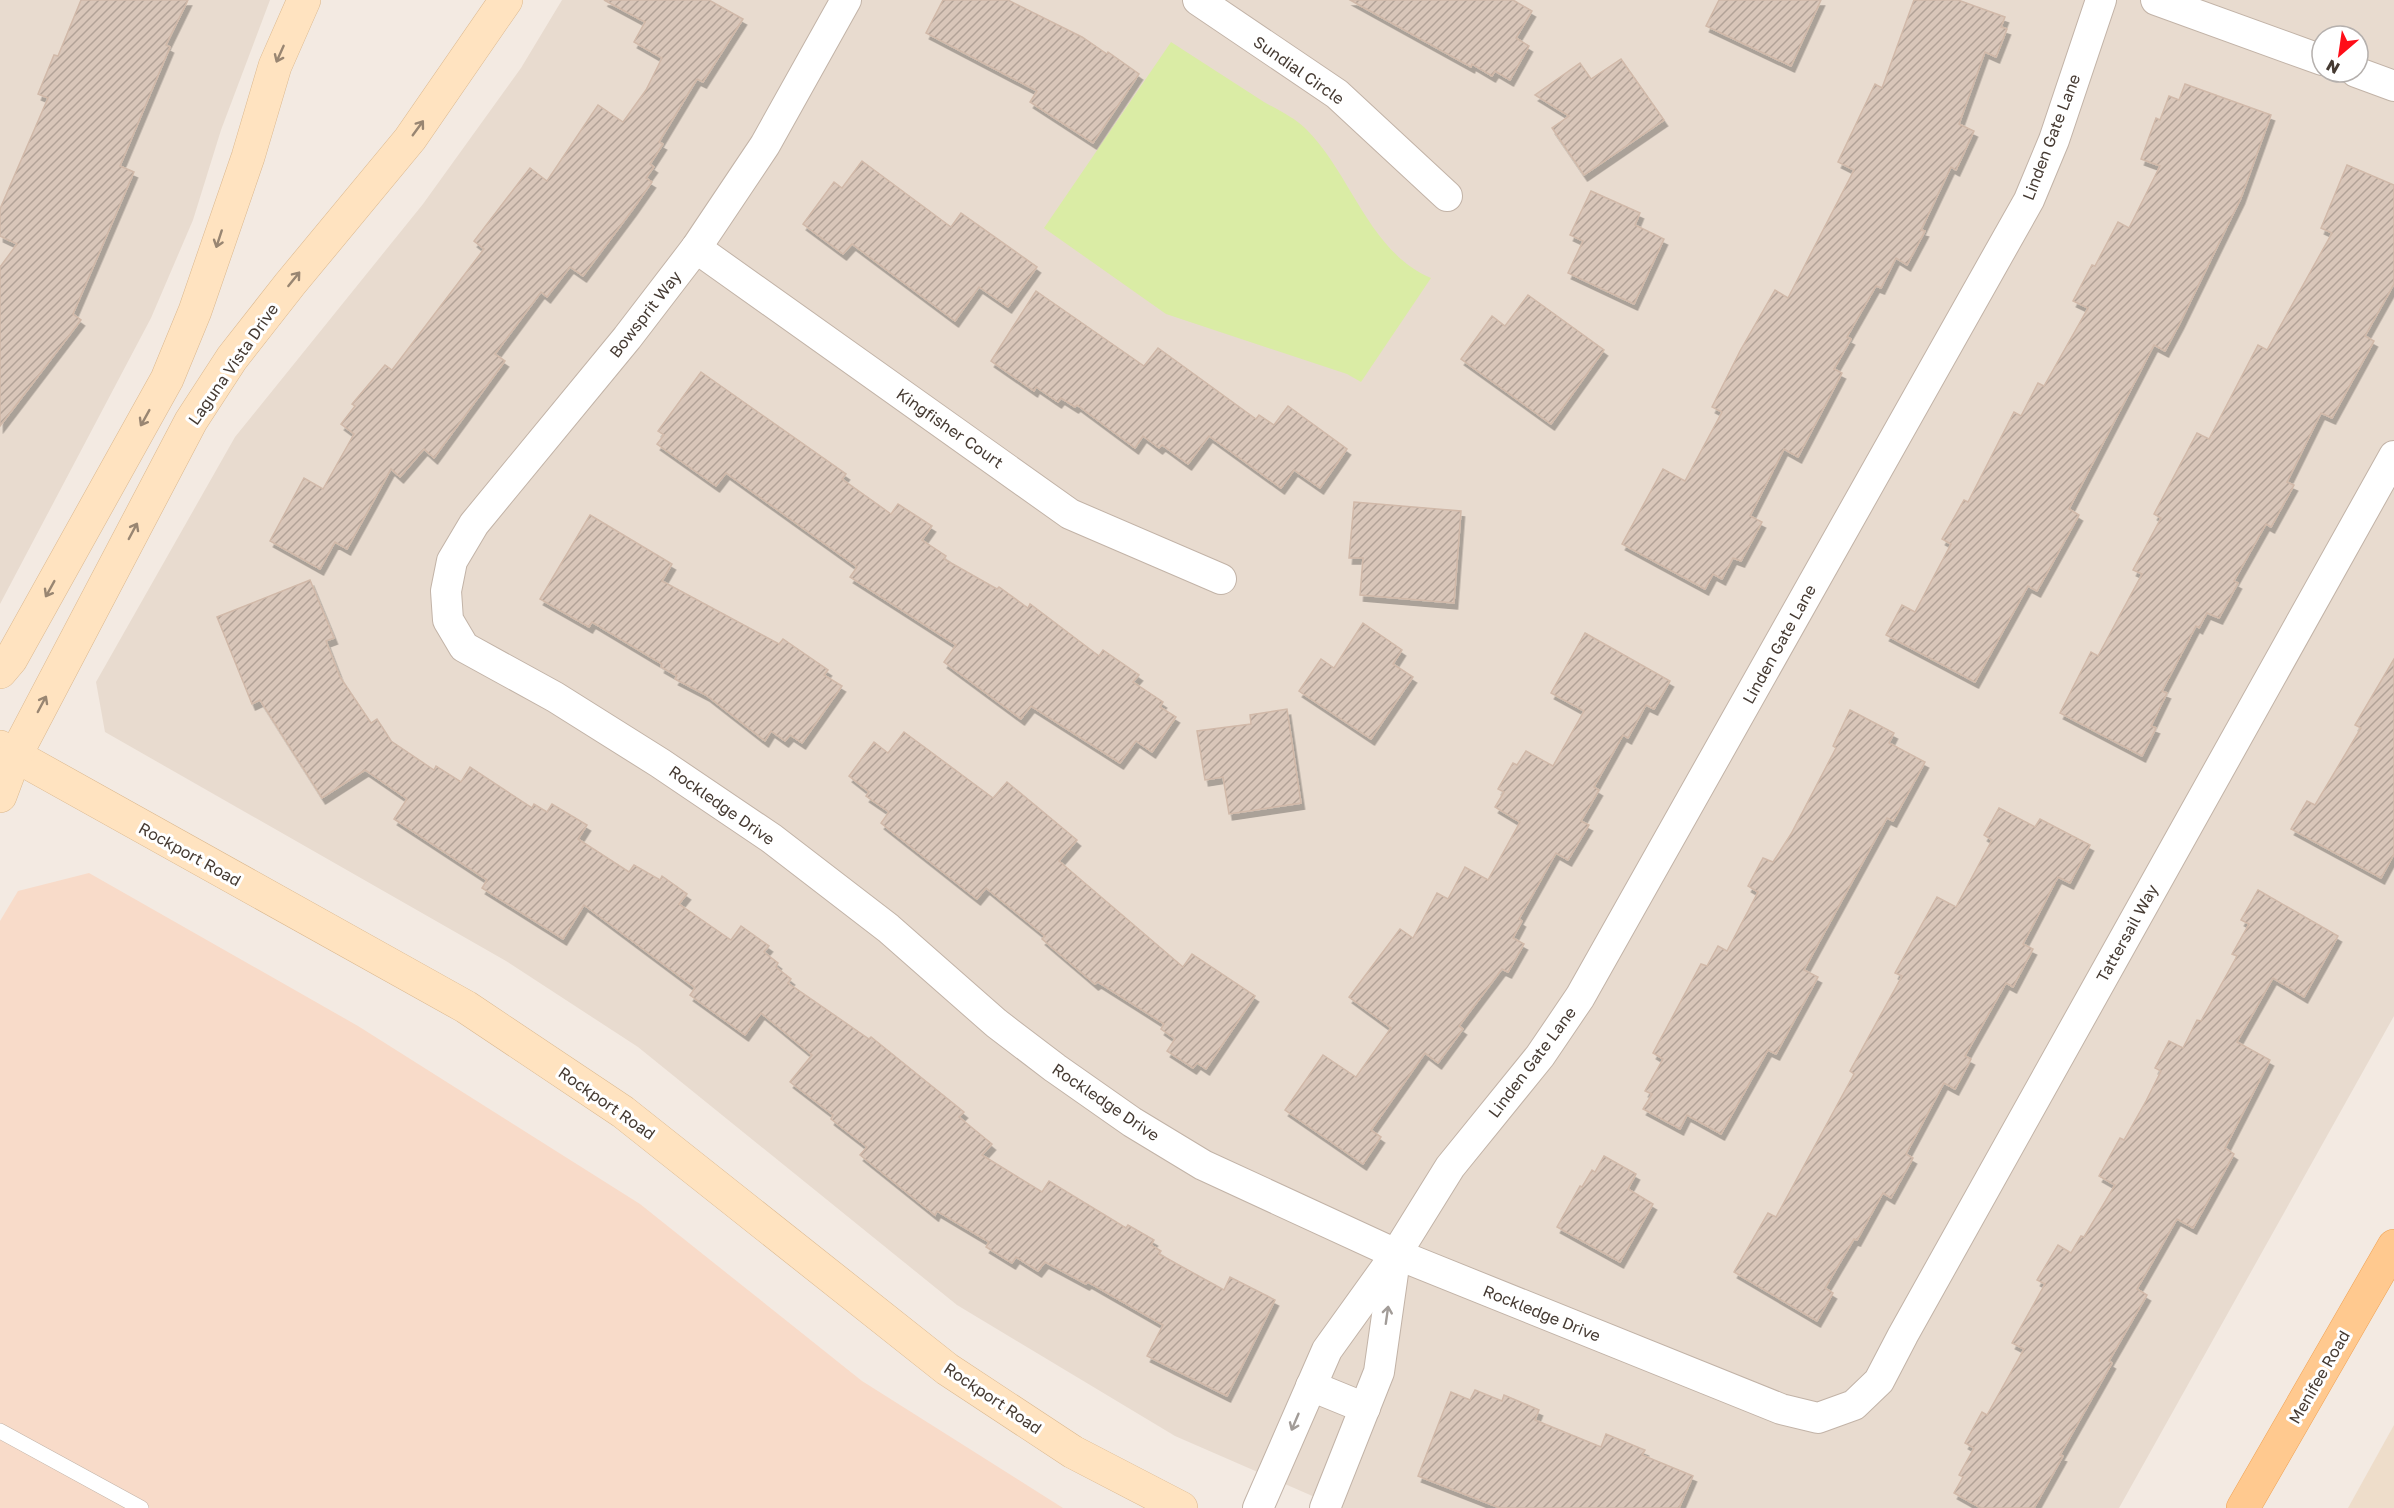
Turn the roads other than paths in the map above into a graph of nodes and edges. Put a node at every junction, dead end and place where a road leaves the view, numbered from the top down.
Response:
1 (304, 0) edge
2 (506, 0) edge
3 (846, 0) edge
4 (1198, 0) edge
5 (2101, 0) edge
6 (2156, 0) edge
7 (2310, 56) edge
8 (2370, 77) edge
9 (2394, 86) edge
10 (1447, 196) dead end
11 (696, 248) junction
12 (2394, 456) edge
13 (1221, 579) dead end
14 (448, 620) joint
15 (0, 672) edge
16 (7, 751) edge
17 (0, 796) edge
18 (2394, 1246) edge
19 (1396, 1254) junction
20 (1311, 1386) junction
21 (1854, 1405) joint
22 (1365, 1408) junction
23 (0, 1431) edge
24 (141, 1508) edge
25 (1181, 1508) edge
26 (1258, 1508) edge
27 (1324, 1508) edge
28 (2243, 1508) edge

1 -> 15 street
16 -> 2 street, Laguna Vista Drive
3 - 11 street, Bowsprit Way
4 - 10 street, Sundial Circle
5 - 19 street, Linden Gate Lane
6 - 7 street
8 - 9 street
11 - 13 street, Kingfisher Court
11 - 14 street, Bowsprit Way
12 - 21 street, Tattersail Way
14 - 19 street, Rockledge Drive
16 - 17 street, Laguna Vista Drive
16 - 25 street, Rockport Road
18 - 28 main road, Menifee Road
19 - 20 street, Linden Gate Lane
19 - 21 street, Rockledge Drive
22 -> 19 street, Linden Gate Lane
20 - 22 street
20 -> 26 street, Linden Gate Lane
22 - 27 street, Linden Gate Lane
23 - 24 lane

